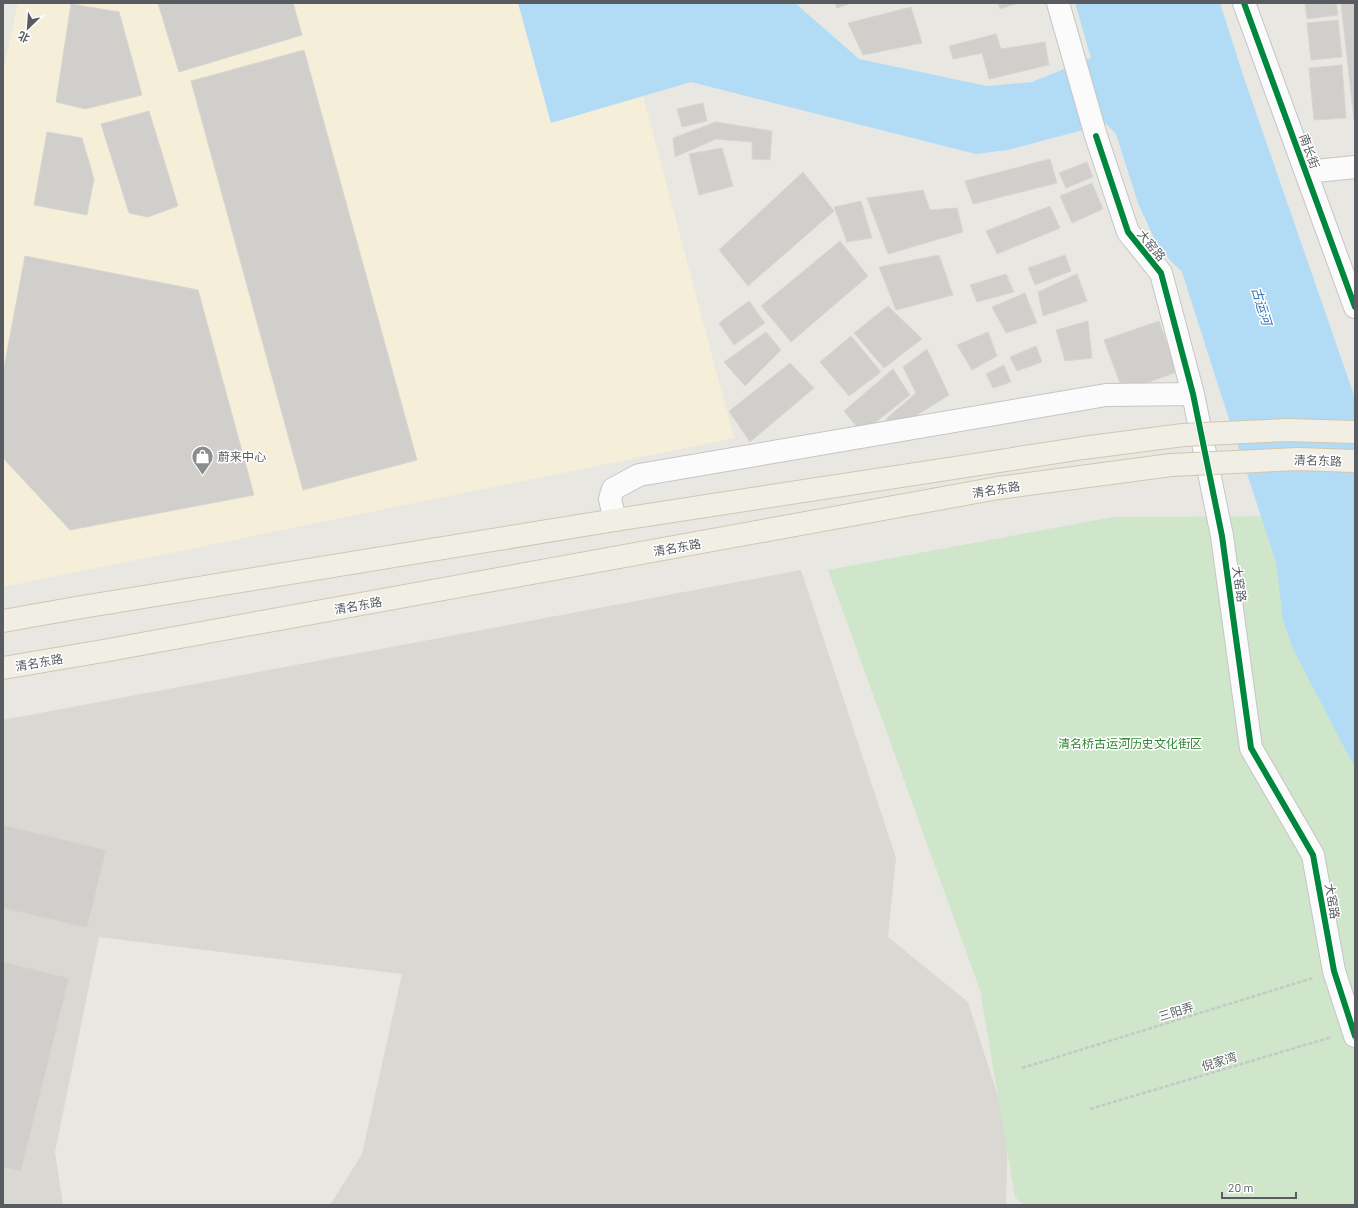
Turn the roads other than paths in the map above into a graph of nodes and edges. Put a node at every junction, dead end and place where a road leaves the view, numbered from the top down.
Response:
1 (1058, 3) edge
2 (1244, 3) edge
3 (1355, 167) edge
4 (1306, 172) junction
5 (1355, 307) edge
6 (1193, 394) junction
7 (1355, 432) edge
8 (1355, 461) edge
9 (614, 520) junction
10 (3, 621) edge
11 (3, 668) edge
12 (1354, 1033) edge

1 - 6 street, 大窑路
2 - 4 street, 南长街
3 - 4 street
4 - 5 street, 南长街
6 - 9 street
6 - 12 street, 大窑路
7 - 9 main road, bridge
8 - 11 main road, 清名东路, bridge
9 - 10 main road

